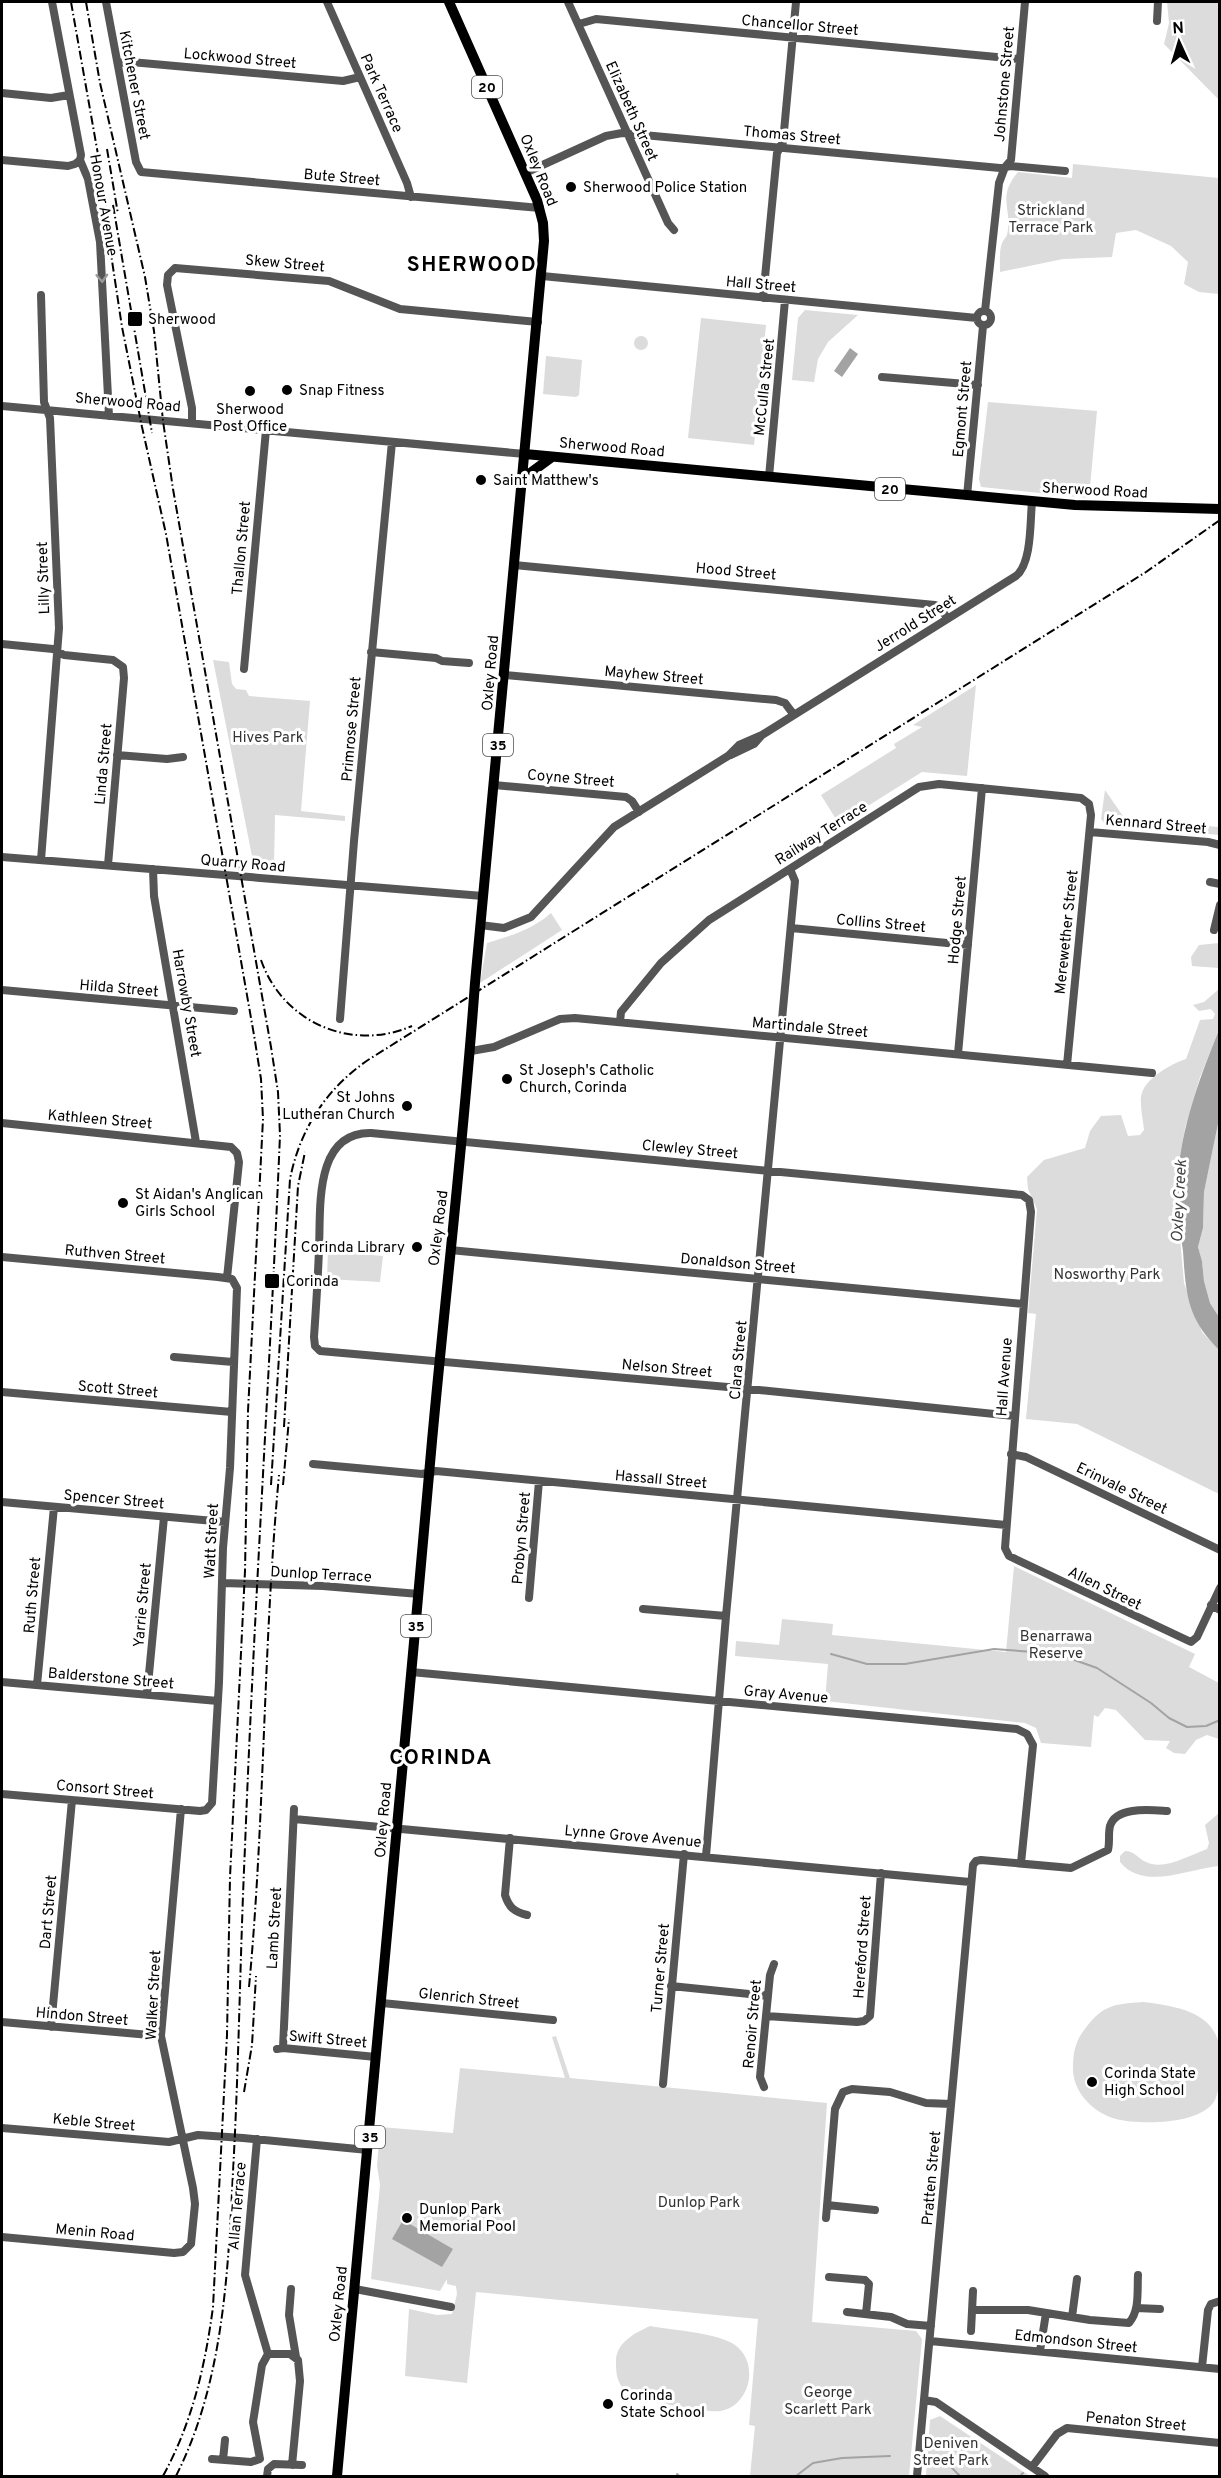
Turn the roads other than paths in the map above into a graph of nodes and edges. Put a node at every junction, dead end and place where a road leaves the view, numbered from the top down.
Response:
1 (52, 2) edge
2 (106, 2) edge
3 (327, 2) edge
4 (448, 2) edge
5 (568, 2) edge
6 (796, 2) edge
7 (1025, 2) edge
8 (1158, 2) edge
9 (1157, 21) dead end
10 (579, 24) junction
11 (793, 38) junction
12 (1019, 59) junction
13 (118, 63) junction
14 (360, 77) junction
15 (2, 93) edge
16 (69, 95) junction
17 (628, 133) junction
18 (780, 147) junction
19 (80, 159) junction
20 (2, 160) edge
21 (1005, 167) junction
22 (1065, 171) dead end
23 (141, 172) joint
24 (525, 173) junction
25 (411, 197) junction
26 (540, 208) junction
27 (674, 230) dead end
28 (542, 276) junction
29 (41, 295) dead end
30 (763, 298) junction
31 (785, 300) junction
32 (985, 311) junction
33 (977, 318) junction
34 (538, 322) junction
35 (983, 326) junction
36 (882, 377) dead end
37 (978, 385) junction
38 (2, 406) edge
39 (47, 410) junction
40 (109, 416) junction
41 (192, 423) junction
42 (266, 430) junction
43 (392, 442) junction
44 (525, 454) junction
45 (552, 457) junction
46 (769, 477) junction
47 (522, 479) junction
48 (967, 496) junction
49 (1032, 501) junction
50 (1215, 509) edge
51 (514, 565) junction
52 (947, 619) junction
53 (2, 644) edge
54 (58, 652) junction
55 (371, 652) junction
56 (469, 663) dead end
57 (244, 669) dead end
58 (505, 675) junction
59 (794, 715) junction
60 (117, 755) junction
61 (183, 757) dead end
62 (494, 785) junction
63 (982, 788) junction
64 (1088, 802) joint
65 (639, 812) junction
66 (1090, 832) junction
67 (1220, 845) edge
68 (2, 857) edge
69 (41, 860) junction
70 (108, 865) junction
71 (153, 869) junction
72 (790, 869) junction
73 (1210, 882) dead end
74 (1220, 884) edge
75 (350, 885) junction
76 (483, 896) junction
77 (1220, 905) edge
78 (480, 926) junction
79 (791, 928) junction
80 (1214, 930) dead end
81 (968, 945) junction
82 (2, 990) edge
83 (174, 1006) junction
84 (234, 1011) dead end
85 (340, 1019) dead end
86 (620, 1022) junction
87 (781, 1037) junction
88 (471, 1051) junction
89 (958, 1054) junction
90 (1066, 1065) junction
91 (1152, 1073) dead end
92 (2, 1124) edge
93 (462, 1141) junction
94 (196, 1142) junction
95 (769, 1170) junction
96 (1029, 1200) joint
97 (450, 1250) junction
98 (2, 1257) edge
99 (227, 1278) junction
100 (759, 1278) junction
101 (1023, 1304) junction
102 (317, 1349) joint
103 (174, 1357) dead end
104 (233, 1362) junction
105 (440, 1362) junction
106 (749, 1389) junction
107 (2, 1392) edge
108 (231, 1412) junction
109 (1014, 1416) junction
110 (1011, 1454) junction
111 (314, 1464) dead end
112 (429, 1472) junction
113 (539, 1481) junction
114 (738, 1500) junction
115 (2, 1502) edge
116 (54, 1507) junction
117 (164, 1517) junction
118 (225, 1522) junction
119 (1006, 1525) junction
120 (1220, 1550) edge
121 (1009, 1556) joint
122 (222, 1583) junction
123 (1220, 1588) edge
124 (419, 1594) junction
125 (529, 1598) dead end
126 (1215, 1608) edge
127 (643, 1609) dead end
128 (726, 1616) junction
129 (411, 1672) junction
130 (2, 1682) edge
131 (37, 1685) junction
132 (147, 1695) junction
133 (218, 1701) junction
134 (720, 1701) junction
135 (2, 1794) edge
136 (72, 1800) junction
137 (181, 1809) junction
138 (294, 1809) dead end
139 (206, 1810) joint
140 (1167, 1811) dead end
141 (294, 1819) junction
142 (397, 1827) junction
143 (510, 1838) junction
144 (684, 1854) junction
145 (706, 1856) junction
146 (1021, 1863) junction
147 (881, 1873) junction
148 (970, 1882) junction
149 (527, 1915) dead end
150 (774, 1964) dead end
151 (671, 1986) junction
152 (768, 1996) junction
153 (382, 2003) junction
154 (766, 2016) junction
155 (553, 2020) dead end
156 (2, 2022) edge
157 (51, 2026) junction
158 (161, 2036) junction
159 (280, 2048) joint
160 (376, 2057) junction
161 (663, 2084) dead end
162 (764, 2087) dead end
163 (951, 2104) junction
164 (2, 2128) edge
165 (183, 2139) junction
166 (257, 2139) junction
167 (368, 2150) junction
168 (827, 2205) junction
169 (875, 2210) dead end
170 (826, 2218) dead end
171 (2, 2237) edge
172 (186, 2250) joint
173 (1138, 2275) dead end
174 (829, 2277) dead end
175 (1077, 2279) dead end
176 (291, 2289) dead end
177 (355, 2289) junction
178 (973, 2291) dead end
179 (1220, 2301) edge
180 (451, 2307) dead end
181 (1136, 2308) junction
182 (973, 2310) junction
183 (1160, 2310) dead end
184 (847, 2312) dead end
185 (1046, 2313) junction
186 (866, 2314) junction
187 (1072, 2317) junction
188 (931, 2326) junction
189 (971, 2331) dead end
190 (930, 2341) junction
191 (1040, 2351) junction
192 (268, 2354) junction
193 (296, 2357) junction
194 (1203, 2367) junction
195 (1220, 2369) edge
196 (924, 2400) junction
197 (225, 2440) dead end
198 (1220, 2443) edge
199 (212, 2459) dead end
200 (260, 2459) junction
201 (223, 2460) junction
202 (292, 2465) junction
203 (302, 2465) dead end
204 (1032, 2467) junction
205 (267, 2473) edge
206 (336, 2476) edge
207 (917, 2476) edge
208 (1046, 2476) edge

1 - 16 street, Honour Avenue
2 - 13 street, Kitchener Street
3 - 14 street, Park Terrace
4 - 24 main road, Oxley Road / 20
5 - 10 street, Elizabeth Street
6 - 11 street
7 - 12 street, Johnstone Street
8 - 9 street
10 - 11 street, Chancellor Street
10 - 17 street, Elizabeth Street
11 - 12 street, Chancellor Street
11 - 18 street
12 - 21 street, Johnstone Street
13 - 14 street, Lockwood Street
13 - 23 street, Kitchener Street
14 - 25 street, Park Terrace
15 - 16 street
16 - 19 street, Honour Avenue
17 - 18 street, Thomas Street
17 - 24 street, Thomas Street
17 - 27 street, Elizabeth Street
18 - 21 street, Thomas Street
18 - 30 street
19 - 20 street
19 -> 40 street, Honour Avenue
21 - 22 street, Thomas Street
21 - 32 street
23 - 25 street, Bute Street
24 - 26 main road, Oxley Road / 20
25 - 26 street, Bute Street
26 - 28 main road, Oxley Road / 20
28 - 30 street, Hall Street
28 - 34 main road, Oxley Road / 20
29 - 39 street, Lilly Street
30 - 31 street, Hall Street
31 - 33 street, Hall Street
31 - 46 street, McCulla Street
32 - 33 street
32 - 35 street
33 - 35 street
34 - 41 street, Skew Street
34 - 44 main road, Oxley Road / 20
35 - 37 street, Egmont Street
36 - 37 street
37 - 48 street, Egmont Street
38 - 39 street, Sherwood Road
39 - 40 street, Sherwood Road
39 - 54 street, Lilly Street
40 - 41 street, Sherwood Road
41 - 42 street, Sherwood Road
42 - 43 street, Sherwood Road
42 - 57 street, Thallon Street
43 - 44 street, Sherwood Road
43 - 55 street, Primrose Street
44 - 45 main road, Sherwood Road / 20
44 - 47 main road, Oxley Road / 35
45 - 46 main road, Sherwood Road / 20
45 - 47 main road
46 - 48 main road, Sherwood Road / 20
47 - 51 main road, Oxley Road / 35
48 - 49 main road, Sherwood Road / 20
49 - 50 main road, Sherwood Road / 20
49 - 52 street, Jerrold Street
51 - 52 street, Hood Street
51 - 58 main road, Oxley Road / 35
52 - 59 street, Jerrold Street
53 - 54 street
54 - 60 street, Linda Street
54 - 69 street, Lilly Street
55 - 56 street
55 - 75 street, Primrose Street
58 - 59 street, Mayhew Street
58 - 62 main road, Oxley Road / 35
59 - 65 street, Jerrold Street
60 - 61 street
60 - 70 street, Linda Street
62 - 65 street, Coyne Street
62 - 76 main road, Oxley Road / 35
63 - 64 street, Railway Terrace
63 - 72 street, Railway Terrace
63 - 81 street, Hodge Street
64 - 66 street, Merewether Street
65 - 78 street, Jerrold Street
66 - 67 street, Kennard Street
66 - 90 street, Merewether Street
68 - 69 street, Quarry Road
69 - 70 street, Quarry Road
70 - 71 street, Quarry Road
71 - 75 street, Quarry Road
71 - 83 street, Harrowby Street
72 - 79 street, Clara Street
72 - 86 street, Railway Terrace
73 - 74 street
75 - 76 street, Quarry Road
75 - 85 street, Primrose Street
76 - 78 main road, Oxley Road / 35
77 - 80 street
78 - 88 main road, Oxley Road / 35
79 - 81 street, Collins Street
79 - 87 street, Clara Street
81 - 89 street, Hodge Street
82 - 83 street, Hilda Street
83 - 84 street, Hilda Street
83 - 94 street, Harrowby Street
86 - 87 street, Martindale Street
86 - 88 street, Martindale Street
87 - 89 street, Martindale Street
87 - 95 street, Clara Street
88 - 93 main road, Oxley Road / 35
89 - 90 street, Martindale Street
90 - 91 street, Martindale Street
92 - 94 street, Kathleen Street
93 - 95 street, Clewley Street
93 - 97 main road, Oxley Road / 35
93 - 102 street, Clewley Street
94 - 99 street, Kathleen Street
95 - 96 street, Clewley Street
95 - 100 street, Clara Street
96 - 101 street, Hall Avenue
97 - 100 street, Donaldson Street
97 - 105 main road, Oxley Road / 35
98 - 99 street, Ruthven Street
99 - 104 street, Watt Street
100 - 101 street, Donaldson Street
100 - 106 street, Clara Street
101 - 109 street, Hall Avenue
102 - 105 street, Nelson Street
103 - 104 street
104 - 108 street, Watt Street
105 - 106 street, Nelson Street
105 - 112 main road, Oxley Road / 35
106 - 109 street, Nelson Street
106 - 114 street, Clara Street
107 - 108 street, Scott Street
108 - 118 street, Watt Street
109 - 110 street, Hall Avenue
110 - 119 street, Hall Avenue
110 - 120 street, Erinvale Street
111 - 112 street, Hassall Street
112 - 113 street, Hassall Street
112 - 124 main road, Oxley Road / 35
113 - 114 street, Hassall Street
113 - 125 street, Probyn Street
114 - 119 street, Hassall Street
114 - 128 street, Clara Street
115 - 116 street, Spencer Street
116 - 117 street, Spencer Street
116 - 131 street, Ruth Street
117 - 118 street, Spencer Street
117 - 132 street, Yarrie Street
118 - 122 street, Watt Street
119 - 121 street, Hall Avenue
121 - 126 street, Allen Street
122 - 124 street, Dunlop Terrace
122 - 133 street, Watt Street
123 - 126 street
124 - 129 main road, Oxley Road / 35
127 - 128 street
128 - 134 street, Clara Street
129 - 134 street, Gray Avenue
129 - 142 main road, Oxley Road / 35
130 - 131 street, Balderstone Street
131 - 132 street, Balderstone Street
132 - 133 street, Balderstone Street
133 - 139 street, Watt Street
134 - 145 street, Clara Street
134 - 146 street, Gray Avenue
135 - 136 street, Consort Street
136 - 137 street, Consort Street
136 - 157 street, Dart Street
137 - 139 street, Consort Street
137 - 158 street, Walker Street
138 - 141 street, Lamb Street
140 - 146 street
141 - 142 street, Lynne Grove Avenue
141 - 159 street, Lamb Street
142 - 143 street, Lynne Grove Avenue
142 - 153 main road, Oxley Road / 35
143 - 144 street, Lynne Grove Avenue
143 - 149 street
144 - 145 street, Lynne Grove Avenue
144 - 151 street, Turner Street
145 - 147 street, Lynne Grove Avenue
146 - 148 street, Pratten Street
147 - 148 street, Lynne Grove Avenue
147 - 154 street, Hereford Street
148 - 163 street, Pratten Street
150 - 152 street, Renoir Street
151 - 152 street
151 - 161 street, Turner Street
152 - 154 street, Renoir Street
153 - 155 street, Glenrich Street
153 - 160 main road, Oxley Road / 35
154 - 162 street, Renoir Street
156 - 157 street, Hindon Street
157 - 158 street, Hindon Street
158 - 165 street, Walker Street
159 - 160 street, Swift Street
160 - 167 main road, Oxley Road / 35
163 - 168 street
163 - 188 street, Pratten Street
164 - 165 street, Keble Street
165 - 166 street
165 - 172 street, Walker Street
166 - 167 street
166 - 192 street, Allan Terrace
167 - 177 main road, Oxley Road / 35
168 - 169 street
168 - 170 street
171 - 172 street, Menin Road
173 - 181 street
174 - 186 street
175 - 187 street
176 - 193 street
177 - 180 street
177 - 206 main road, Oxley Road / 35
178 - 182 street
179 - 194 street
181 - 183 street
181 - 187 street
182 - 185 street
182 - 189 street
184 - 186 street
185 - 187 street
185 - 191 street
186 - 188 street
188 - 190 street, Pratten Street
190 - 191 street, Edmondson Street
190 - 196 street, Pratten Street
191 - 194 street, Edmondson Street
192 - 193 street
192 - 200 street
193 - 202 street
194 - 195 street, Edmondson Street
196 - 204 street
196 - 207 street, Pratten Street
197 - 201 street
198 - 204 street, Penaton Street
199 - 201 street
200 - 201 street
200 - 205 street
202 - 203 street
202 - 205 street
204 - 208 street

